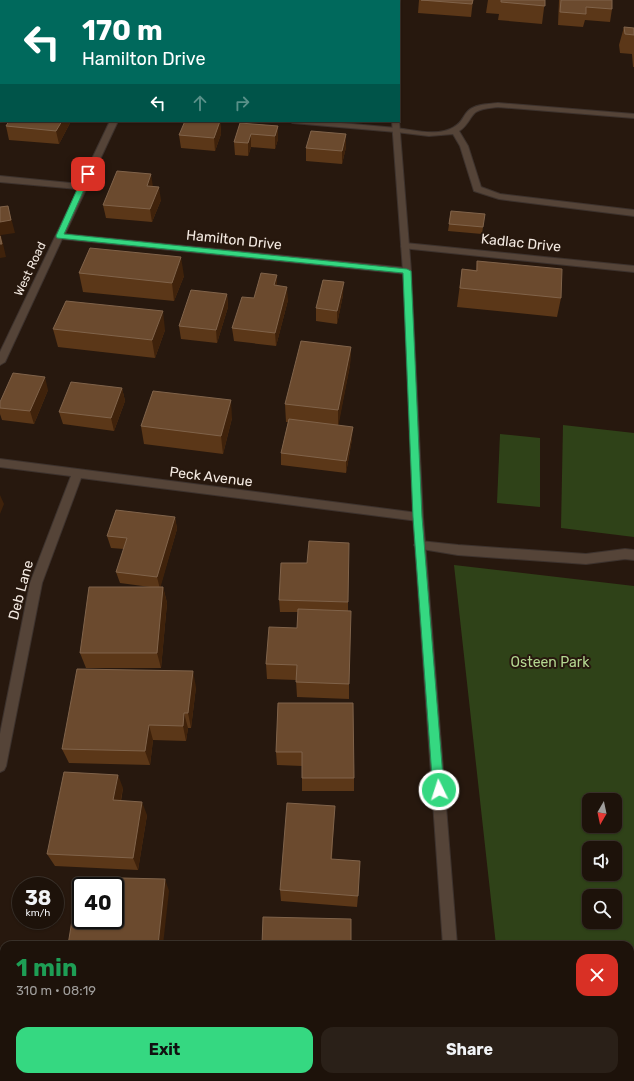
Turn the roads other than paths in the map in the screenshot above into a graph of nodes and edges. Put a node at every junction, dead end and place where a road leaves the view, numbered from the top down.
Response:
1 (634, 116) edge
2 (114, 122) edge
3 (314, 122) edge
4 (396, 126) edge
5 (455, 131) junction
6 (0, 179) edge
7 (81, 187) junction
8 (634, 212) edge
9 (59, 236) junction
10 (405, 246) junction
11 (634, 269) edge
12 (407, 271) junction
13 (0, 362) edge
14 (0, 463) edge
15 (77, 474) junction
16 (418, 517) junction
17 (420, 545) junction
18 (634, 555) edge
19 (0, 766) edge
20 (450, 941) edge

1 - 5 street
2 - 7 street, West Road
3 - 4 street
4 - 5 street
4 - 10 street
5 - 8 street
6 - 7 street
7 - 9 street, West Road
9 - 12 street, Hamilton Drive
9 - 13 street, West Road
10 - 11 street, Kadlac Drive
10 - 12 street
12 - 16 street
14 - 15 street, Peck Avenue
15 - 16 street, Peck Avenue
15 - 19 street, Deb Lane
16 - 17 street
17 - 18 street
17 - 20 street

